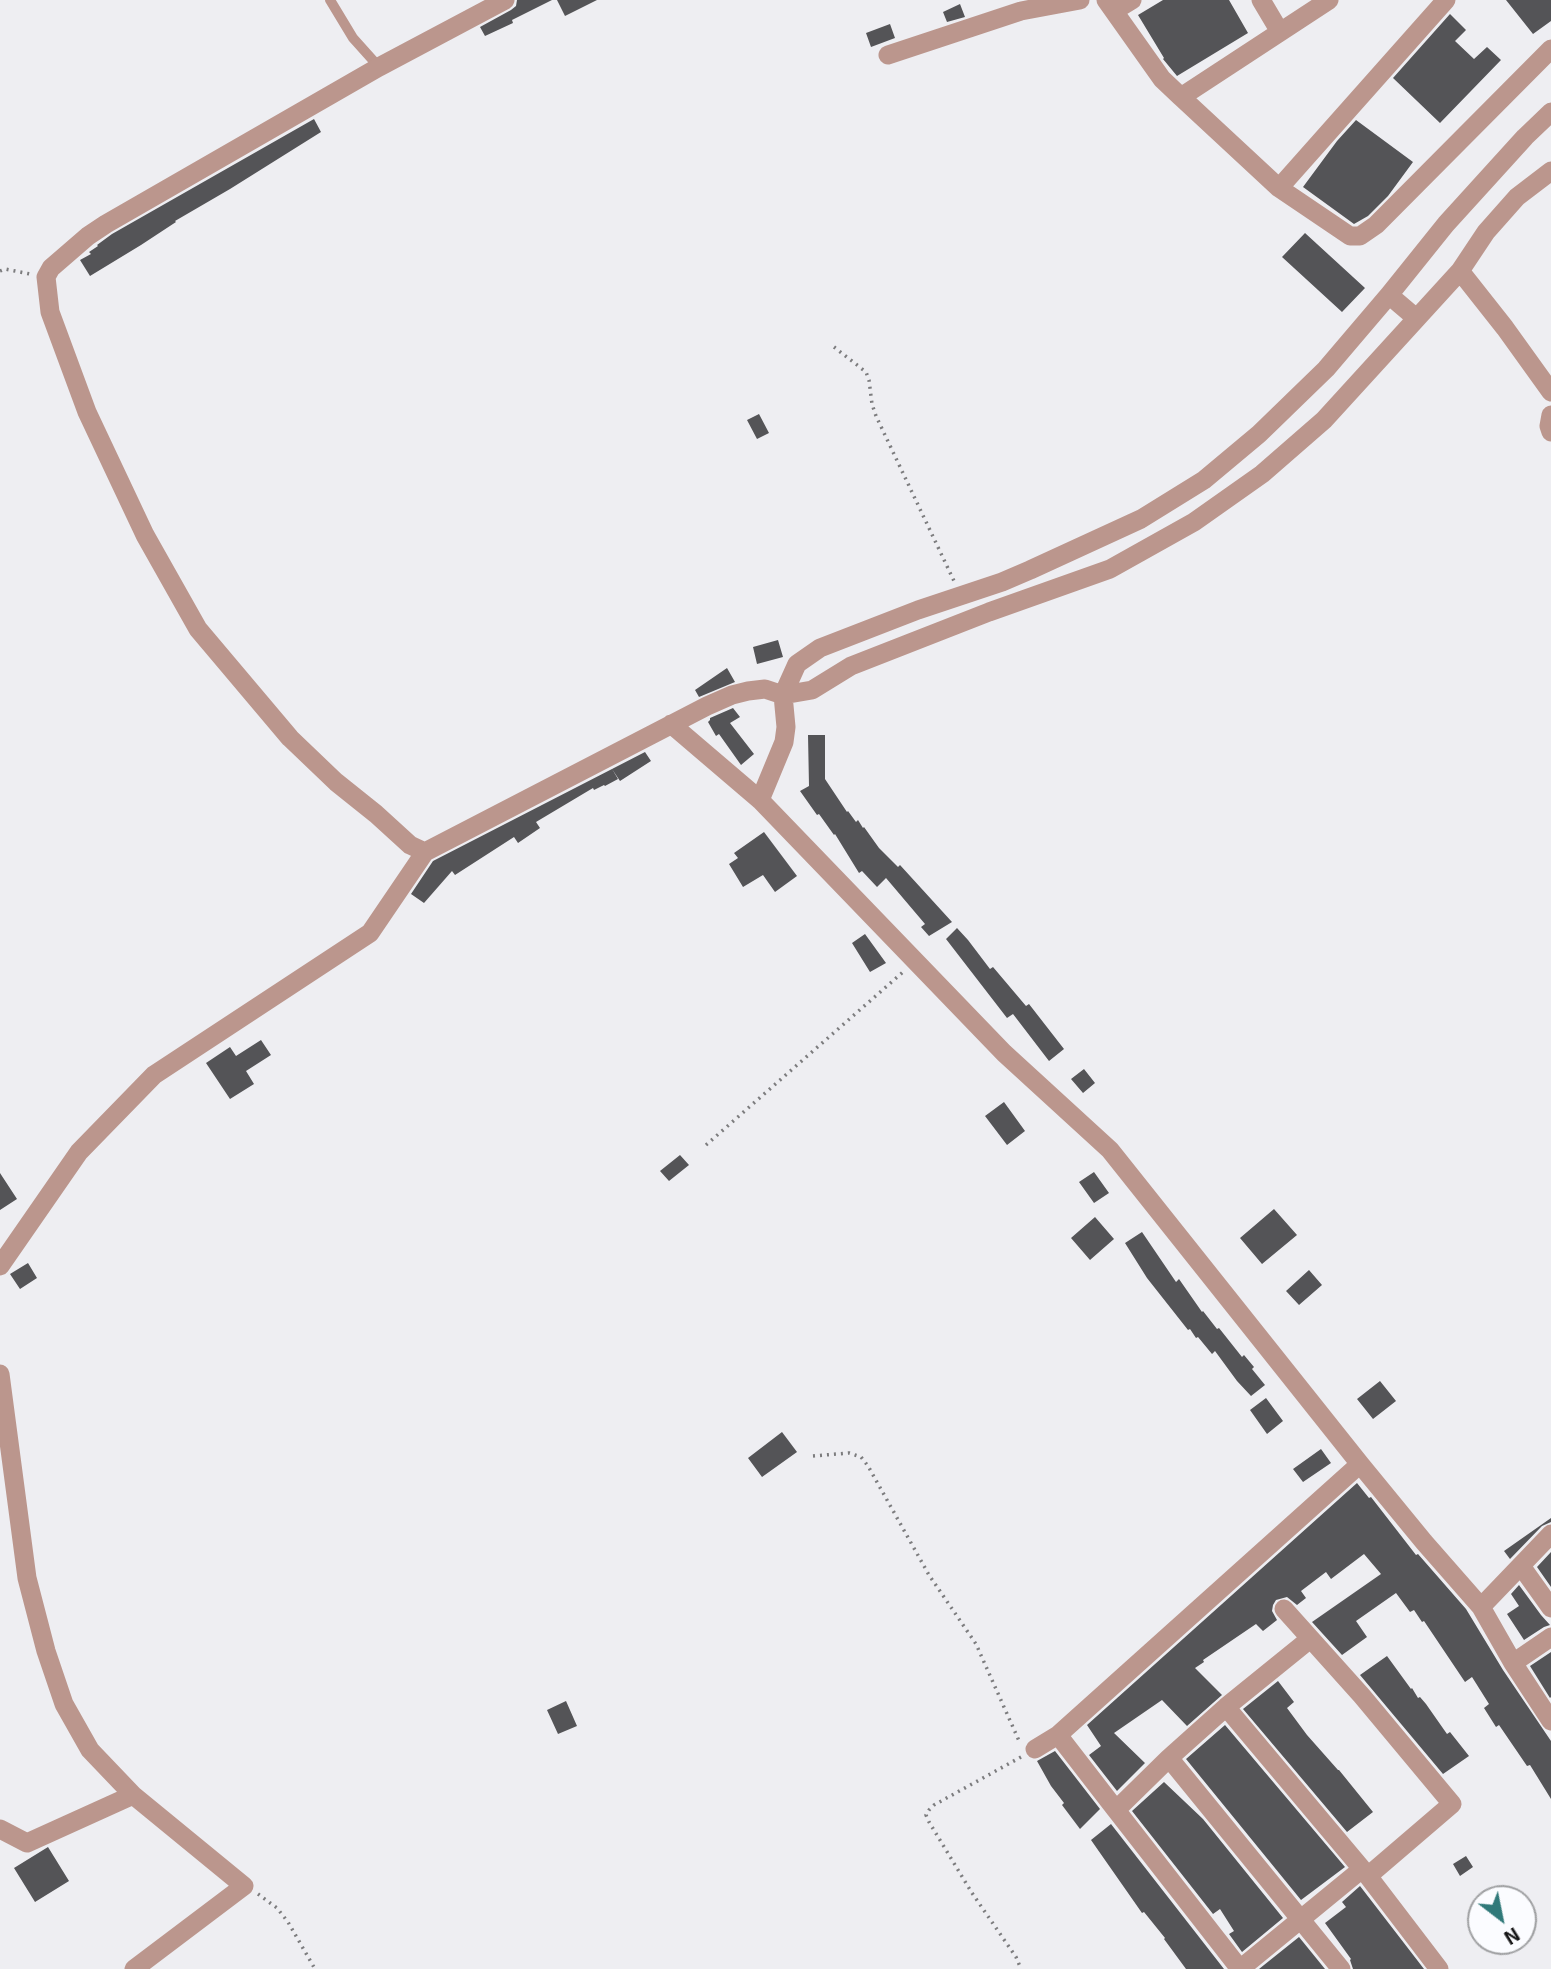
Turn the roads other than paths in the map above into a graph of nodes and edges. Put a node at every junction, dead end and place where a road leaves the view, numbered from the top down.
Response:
1 (330, 0) edge
2 (505, 0) edge
3 (1080, 0) edge
4 (1132, 0) edge
5 (1261, 0) edge
6 (1329, 0) edge
7 (1446, 0) edge
8 (1110, 6) edge
9 (1280, 32) junction
10 (1551, 49) edge
11 (888, 55) dead end
12 (379, 67) junction
13 (1181, 97) junction
14 (1551, 112) edge
15 (1551, 171) edge
16 (1279, 188) junction
17 (1460, 271) junction
18 (1389, 295) junction
19 (1416, 318) junction
20 (1551, 392) edge
21 (1551, 415) edge
22 (1551, 432) edge
23 (1074, 550) junction
24 (1002, 582) junction
25 (1058, 587) junction
26 (1010, 605) junction
27 (918, 610) junction
28 (972, 619) junction
29 (783, 695) junction
30 (671, 724) junction
31 (760, 800) junction
32 (425, 852) junction
33 (0, 1266) edge
34 (0, 1374) edge
35 (1360, 1464) junction
36 (1551, 1534) edge
37 (1521, 1566) junction
38 (1481, 1607) junction
39 (1551, 1608) edge
40 (1284, 1609) dead end
41 (1551, 1636) edge
42 (1310, 1639) junction
43 (1513, 1663) junction
44 (1226, 1707) junction
45 (1551, 1721) edge
46 (1058, 1735) junction
47 (1030, 1752) road end
48 (1169, 1758) junction
49 (133, 1795) junction
50 (1116, 1810) junction
51 (0, 1829) edge
52 (1365, 1873) junction
53 (1300, 1919) junction
54 (134, 1969) edge
55 (1240, 1969) edge
56 (1341, 1969) edge
57 (1439, 1969) edge

1 - 12 lane
2 - 12 street
3 - 11 street
4 - 8 street
5 - 9 street
6 - 9 street
7 - 16 street
8 - 13 street
9 - 13 street
10 - 16 street
12 - 32 street
13 - 16 street
14 - 18 street
15 - 17 street
17 - 19 street
17 - 20 street
18 - 19 street
18 - 23 street
19 - 25 street
21 - 22 street
23 - 24 street
23 - 25 street
24 - 26 street
24 - 27 street
25 - 26 street
26 - 28 street
27 - 28 street
27 - 29 street
28 - 29 street
29 - 30 street
29 - 31 street
30 - 31 street
30 - 32 street
31 - 35 street
32 - 33 street
34 - 49 street
35 - 38 street
35 - 46 street
36 - 37 street
37 - 38 street
37 - 39 street
38 - 43 street
40 - 42 street
41 - 43 street
42 - 44 street
42 - 52 street
43 - 45 street
44 - 48 street
44 - 52 street
46 - 47 street
46 - 50 street
48 - 50 street
48 - 53 street
49 - 51 street
49 - 54 street
50 - 55 street
52 - 53 street
52 - 57 street
53 - 55 street
53 - 56 street

